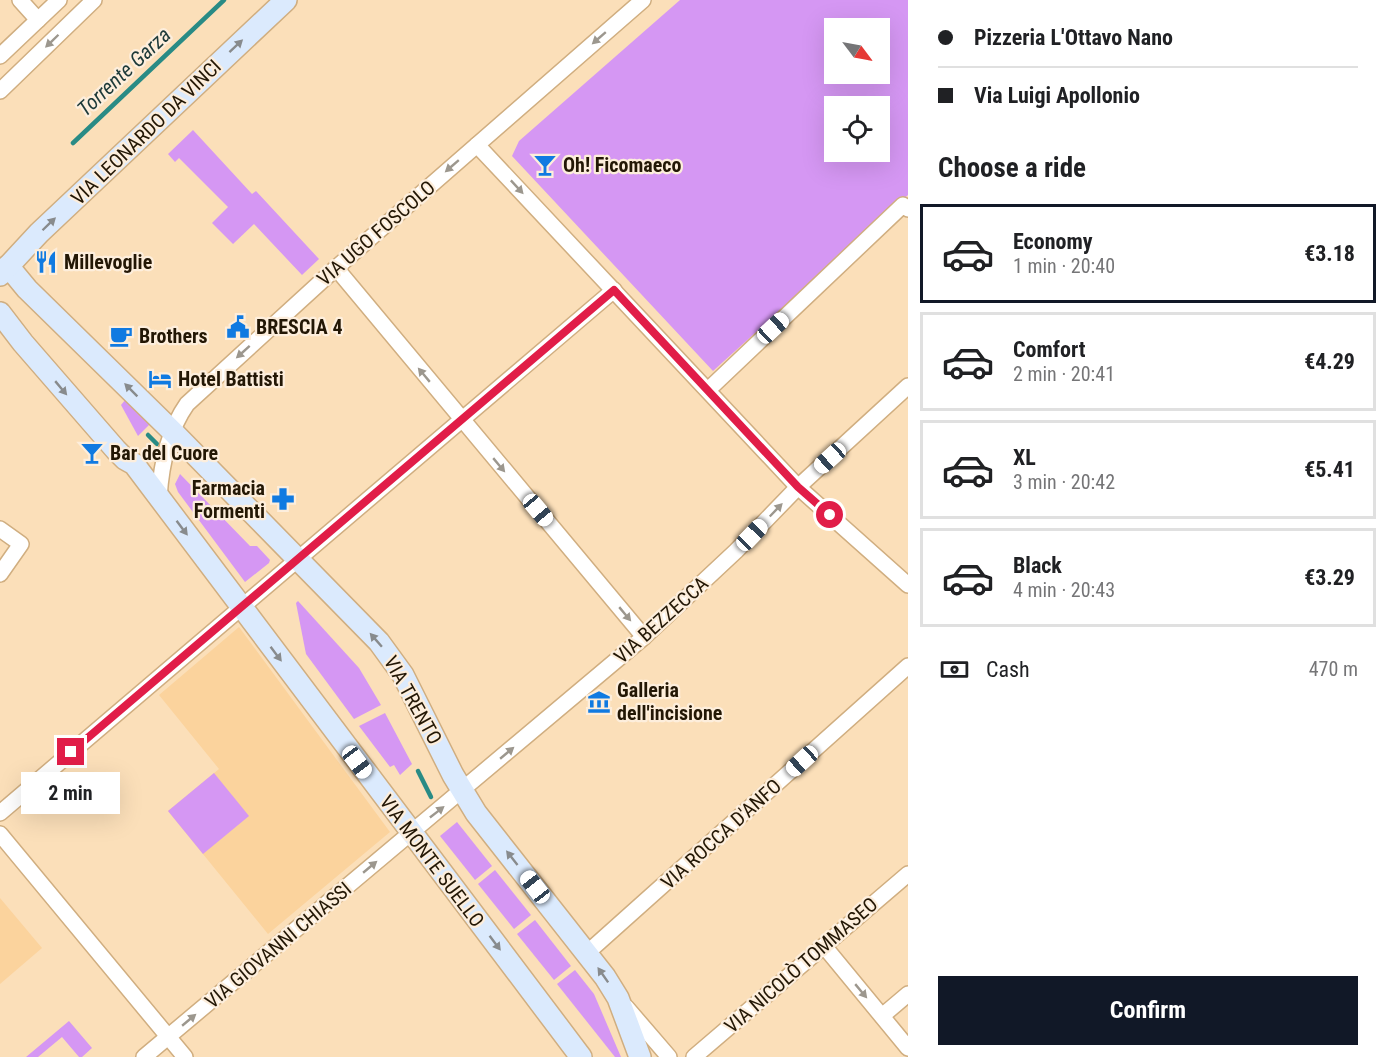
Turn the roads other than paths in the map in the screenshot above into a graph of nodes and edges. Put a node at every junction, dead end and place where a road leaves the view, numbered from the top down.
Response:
1 (20, 0) edge
2 (59, 0) edge
3 (94, 0) edge
4 (286, 0) edge
5 (643, 0) edge
6 (38, 20) junction
7 (0, 56) edge
8 (0, 92) edge
9 (477, 145) junction
10 (906, 207) edge
11 (3, 266) edge
12 (336, 268) junction
13 (614, 290) junction
14 (0, 313) edge
15 (908, 386) edge
16 (708, 390) junction
17 (462, 420) junction
18 (172, 432) junction
19 (798, 487) junction
20 (159, 498) junction
21 (0, 529) edge
22 (298, 559) junction
23 (0, 574) edge
24 (908, 585) edge
25 (241, 607) junction
26 (644, 637) junction
27 (908, 666) edge
28 (462, 791) junction
29 (0, 813) edge
30 (411, 833) junction
31 (0, 834) edge
32 (908, 874) edge
33 (824, 946) junction
34 (587, 953) junction
35 (908, 994) edge
36 (618, 998) junction
37 (882, 1016) junction
38 (169, 1036) junction
39 (908, 1048) edge
40 (144, 1057) edge
41 (185, 1057) edge
42 (581, 1057) edge
43 (640, 1057) edge
44 (669, 1057) edge
45 (694, 1057) edge

1 - 6 street
2 - 6 street
3 -> 8 street
11 -> 4 main road, VIA LEONARDO DA VINCI
5 -> 9 street, VIA UGO FOSCOLO
6 - 7 street
9 -> 12 street, VIA UGO FOSCOLO
9 -> 13 street
10 - 16 street
18 -> 11 main road, VIA TRENTO
17 -> 12 street
12 -> 18 street, VIA UGO FOSCOLO
13 - 16 street
13 - 17 street
14 -> 20 main road, VIA MONTE SUELLO
15 - 19 street, VIA BEZZECCA
16 - 19 street
17 - 22 street
17 -> 26 street
18 - 20 street, VIA UGO FOSCOLO
18 - 22 main road, VIA TRENTO
19 - 24 street
26 -> 19 street, VIA BEZZECCA
20 -> 25 main road, VIA MONTE SUELLO
21 - 23 street
22 - 25 street
28 -> 22 main road, VIA TRENTO
25 - 29 street
25 -> 30 main road, VIA MONTE SUELLO
28 -> 26 street, VIA BEZZECCA
27 - 34 street, VIA ROCCA D'ANFO
30 -> 28 street, VIA BEZZECCA
34 -> 28 main road, VIA TRENTO
38 -> 30 street, VIA GIOVANNI CHIASSI
30 -> 42 main road, VIA MONTE SUELLO
31 - 38 street
32 - 33 street, VIA NICOLÒ TOMMASEO
33 -> 37 street
33 - 45 street, VIA NICOLÒ TOMMASEO
36 -> 34 main road, VIA TRENTO
35 - 37 street
36 - 43 main road, VIA TRENTO
36 - 44 street, VIA TRENTO
37 - 39 street
38 - 40 street, VIA GIOVANNI CHIASSI
38 - 41 street

